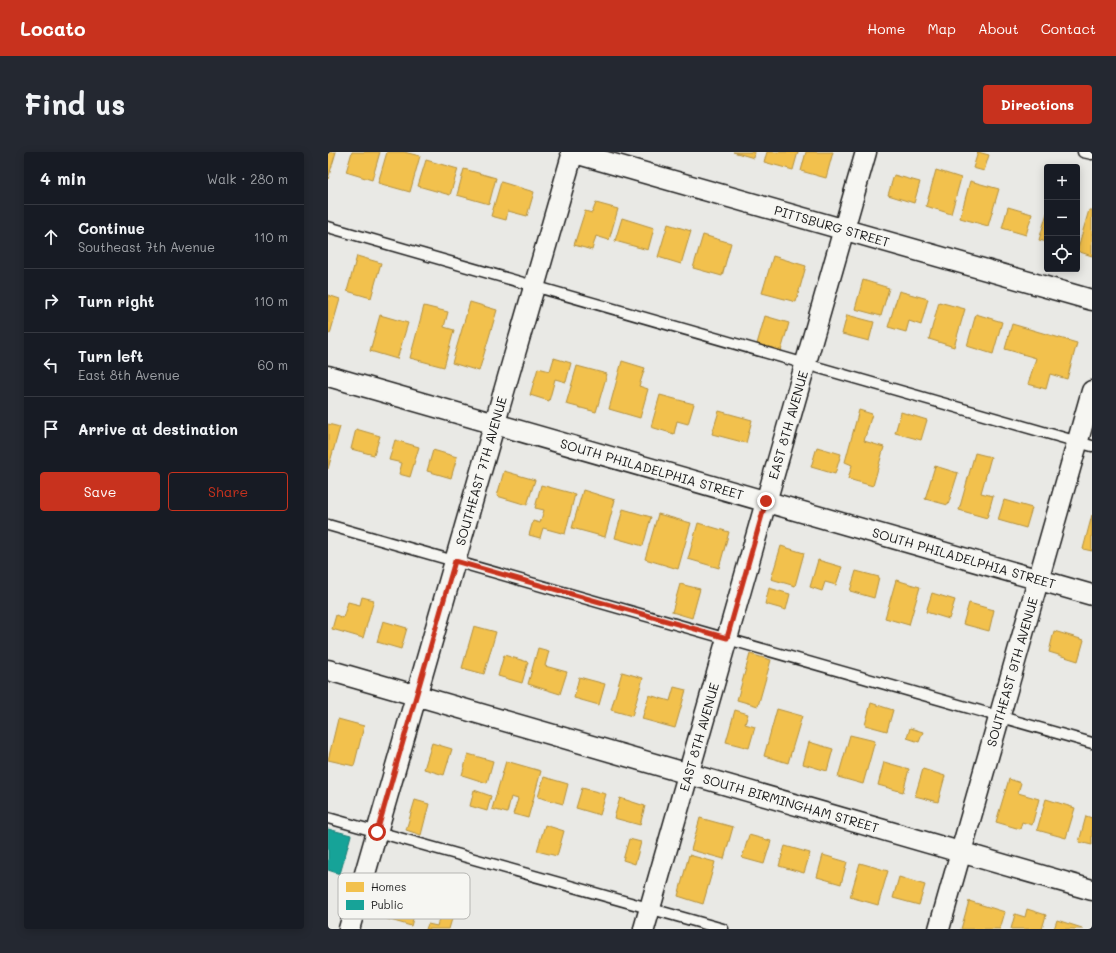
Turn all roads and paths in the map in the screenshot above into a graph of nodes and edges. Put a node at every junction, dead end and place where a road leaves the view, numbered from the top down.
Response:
1 (572, 152) edge
2 (866, 152) edge
3 (1083, 152) edge
4 (1092, 154) edge
5 (328, 227) edge
6 (844, 229) junction
7 (534, 286) junction
8 (1092, 300) edge
9 (806, 363) junction
10 (328, 376) edge
11 (1092, 392) edge
12 (494, 424) junction
13 (1085, 443) edge
14 (766, 501) junction
15 (328, 525) edge
16 (455, 561) junction
17 (1039, 579) junction
18 (1092, 594) edge
19 (727, 638) junction
20 (328, 670) edge
21 (416, 695) junction
22 (999, 717) junction
23 (1092, 743) edge
24 (689, 773) junction
25 (328, 818) edge
26 (377, 832) junction
27 (961, 853) junction
28 (365, 873) edge
29 (1092, 890) edge
30 (650, 909) junction
31 (352, 919) edge
32 (349, 929) edge
33 (644, 929) edge
34 (723, 929) edge
35 (939, 929) edge

1 - 6 street, PITTSBURG STREET
1 - 7 street, SOUTHEAST 7TH AVENUE
2 - 6 street, EAST 8TH AVENUE
3 - 4 lane
5 - 7 lane
6 - 8 street, PITTSBURG STREET
6 - 9 street, EAST 8TH AVENUE
7 - 9 lane
7 - 12 street, SOUTHEAST 7TH AVENUE
9 - 13 lane
9 - 14 street, EAST 8TH AVENUE
10 - 12 street, SOUTH PHILADELPHIA STREET
11 - 13 street, SOUTHEAST 9TH AVENUE
12 - 14 street, SOUTH PHILADELPHIA STREET
12 - 16 street, SOUTHEAST 7TH AVENUE
13 - 17 street, SOUTHEAST 9TH AVENUE
14 - 17 street, SOUTH PHILADELPHIA STREET
14 - 19 street, EAST 8TH AVENUE
15 - 16 lane
16 - 19 lane
16 - 21 street, SOUTHEAST 7TH AVENUE
17 - 18 street, SOUTH PHILADELPHIA STREET
17 - 22 street, SOUTHEAST 9TH AVENUE
19 - 22 lane
19 - 24 street, EAST 8TH AVENUE
20 - 21 street, SOUTH BIRMINGHAM STREET
21 - 24 street, SOUTH BIRMINGHAM STREET
21 - 26 street, SOUTHEAST 7TH AVENUE
22 - 23 lane
22 - 27 street, SOUTHEAST 9TH AVENUE
24 - 27 street, SOUTH BIRMINGHAM STREET
24 - 30 street, EAST 8TH AVENUE
25 - 26 lane
26 - 28 street, SOUTHEAST 7TH AVENUE
26 - 30 lane
27 - 29 street, SOUTH BIRMINGHAM STREET
27 - 35 street, SOUTHEAST 9TH AVENUE
30 - 33 street, EAST 8TH AVENUE
30 - 34 lane
31 - 32 street, SOUTHEAST 7TH AVENUE

